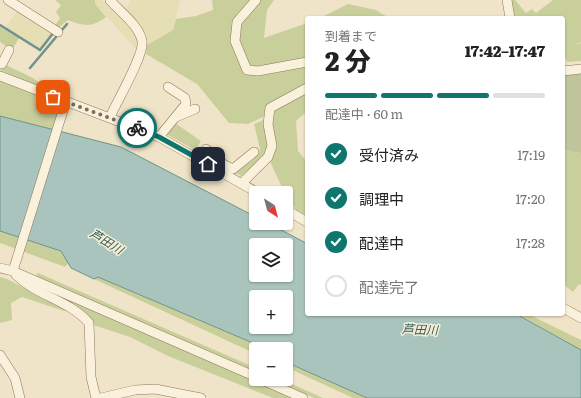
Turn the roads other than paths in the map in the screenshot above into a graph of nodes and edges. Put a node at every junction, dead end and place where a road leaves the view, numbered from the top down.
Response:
1 (8, 0) edge
2 (110, 0) edge
3 (256, 0) edge
4 (507, 0) edge
5 (510, 16) edge
6 (58, 32) dead end
7 (9, 50) dead end
8 (305, 62) edge
9 (0, 64) edge
10 (581, 70) edge
11 (565, 71) edge
12 (1, 77) edge
13 (168, 87) dead end
14 (305, 89) edge
15 (65, 104) junction
16 (195, 110) dead end
17 (110, 117) junction
18 (175, 118) junction
19 (159, 137) junction
20 (206, 148) dead end
21 (254, 152) dead end
22 (222, 167) junction
23 (242, 183) junction
24 (249, 187) edge
25 (293, 214) edge
26 (305, 221) edge
27 (0, 268) edge
28 (13, 268) junction
29 (0, 273) edge
30 (565, 309) edge
31 (581, 318) edge
32 (0, 355) edge
33 (249, 374) edge
34 (276, 386) edge
35 (20, 398) edge
36 (96, 398) edge
37 (101, 398) edge
38 (201, 398) edge
39 (303, 398) edge

1 - 6 street
2 - 17 street
3 - 8 street
4 - 5 street
7 - 9 street
10 - 11 street
12 - 15 street
13 - 18 street
14 - 23 street
15 - 17 street
15 - 28 street
16 - 18 street
17 - 19 street
18 - 19 street
19 - 22 street
20 - 22 street
21 - 22 street
22 - 23 street
23 - 24 street
25 - 26 street
27 - 28 street
28 - 29 street
28 - 33 street
28 - 36 street
30 - 31 street
32 - 35 street
34 - 39 street
37 - 38 street

